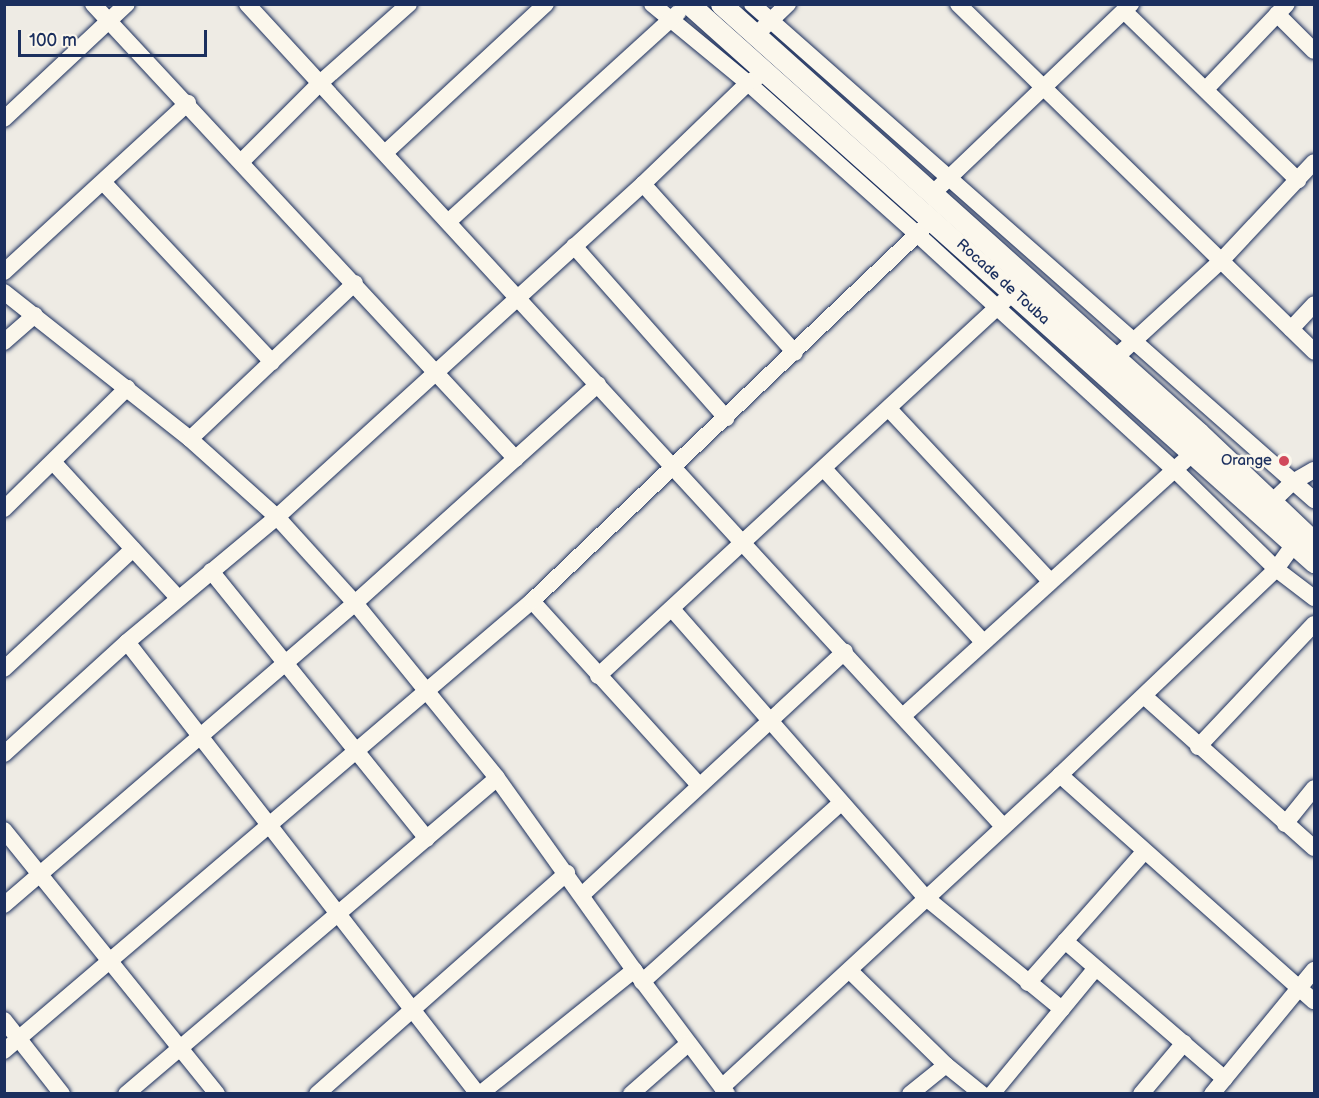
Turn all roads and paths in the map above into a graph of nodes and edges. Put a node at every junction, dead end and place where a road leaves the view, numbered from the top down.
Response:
1 (93, 4) edge
2 (127, 4) edge
3 (247, 4) edge
4 (546, 4) edge
5 (652, 4) edge
6 (689, 4) edge
7 (721, 4) edge
8 (752, 4) edge
9 (788, 4) edge
10 (958, 4) edge
11 (407, 5) edge
12 (1128, 8) edge
13 (1282, 10) edge
14 (109, 20) junction
15 (670, 20) junction
16 (763, 28) junction
17 (1314, 51) edge
18 (756, 78) junction
19 (320, 83) junction
20 (1206, 89) junction
21 (1046, 90) junction
22 (188, 103) junction
23 (4, 119) edge
24 (386, 152) junction
25 (242, 161) junction
26 (1314, 162) edge
27 (952, 178) junction
28 (1298, 180) junction
29 (103, 182) junction
30 (643, 184) junction
31 (931, 195) junction
32 (448, 222) junction
33 (924, 226) junction
34 (574, 246) junction
35 (1220, 262) junction
36 (4, 272) edge
37 (355, 283) junction
38 (1013, 291) junction
39 (4, 292) edge
40 (517, 298) junction
41 (1314, 304) edge
42 (997, 308) junction
43 (35, 315) junction
44 (1291, 329) junction
45 (1132, 340) junction
46 (4, 342) edge
47 (1314, 352) edge
48 (795, 353) junction
49 (1114, 359) junction
50 (272, 362) junction
51 (436, 372) junction
52 (598, 384) junction
53 (127, 388) junction
54 (889, 409) junction
55 (726, 418) junction
56 (190, 439) junction
57 (1194, 452) junction
58 (516, 459) junction
59 (54, 464) junction
60 (676, 468) junction
61 (825, 470) junction
62 (1175, 470) junction
63 (1314, 470) edge
64 (1293, 482) junction
65 (1314, 500) edge
66 (1273, 501) junction
67 (4, 509) edge
68 (277, 517) junction
69 (743, 543) junction
70 (1304, 543) edge
71 (133, 549) junction
72 (1314, 562) edge
73 (1276, 569) junction
74 (211, 571) junction
75 (1050, 581) junction
76 (178, 598) junction
77 (1314, 598) edge
78 (532, 601) junction
79 (355, 603) junction
80 (672, 609) junction
81 (1314, 624) edge
82 (127, 642) junction
83 (983, 642) junction
84 (845, 651) junction
85 (286, 663) junction
86 (4, 669) edge
87 (598, 676) junction
88 (428, 691) junction
89 (1144, 696) junction
90 (904, 715) junction
91 (768, 720) junction
92 (202, 736) junction
93 (1198, 747) junction
94 (355, 752) junction
95 (4, 754) edge
96 (1060, 775) junction
97 (497, 778) junction
98 (698, 784) junction
99 (1314, 788) edge
100 (840, 803) junction
101 (269, 823) junction
102 (1286, 824) junction
103 (1003, 826) junction
104 (4, 830) edge
105 (427, 839) junction
106 (1314, 848) edge
107 (1144, 852) junction
108 (567, 873) junction
109 (41, 875) junction
110 (583, 894) junction
111 (925, 897) junction
112 (4, 905) edge
113 (342, 913) junction
114 (1065, 941) junction
115 (110, 964) junction
116 (1096, 968) junction
117 (1314, 970) edge
118 (850, 971) junction
119 (638, 976) junction
120 (1028, 982) junction
121 (1299, 987) junction
122 (1314, 1001) edge
123 (415, 1009) junction
124 (1062, 1009) junction
125 (4, 1020) edge
126 (20, 1039) junction
127 (1184, 1043) junction
128 (688, 1044) junction
129 (179, 1048) junction
130 (4, 1051) edge
131 (946, 1065) junction
132 (1225, 1079) junction
133 (725, 1090) edge
134 (62, 1094) edge
135 (126, 1094) edge
136 (217, 1094) edge
137 (317, 1094) edge
138 (479, 1094) edge
139 (631, 1094) edge
140 (910, 1094) edge
141 (982, 1094) edge
142 (992, 1094) edge
143 (1142, 1094) edge
144 (1212, 1094) edge

1 - 14 street
2 - 14 street
3 - 19 street
4 - 24 street
5 - 15 street
6 - 15 street
6 - 18 main road, Rocade de Touba
7 - 16 main road, Rocade de Touba
8 - 16 street
9 - 16 street
10 - 21 street
11 - 19 street
12 - 20 street
12 - 21 street
13 - 17 street
13 - 20 street
14 - 22 street
14 - 23 street
15 - 18 street
15 - 32 street
16 - 27 street
16 - 31 main road, Rocade de Touba
18 - 30 street
18 - 33 main road, Rocade de Touba
19 - 24 street
19 - 25 street
20 - 28 street
21 - 27 street
21 - 35 street
22 - 25 street
22 - 29 street
24 - 32 street
25 - 37 street
26 - 28 street
27 - 31 street
27 - 45 street
28 - 35 street
29 - 36 street
29 - 50 street
30 - 34 street
30 - 48 street
31 - 49 main road, Rocade de Touba
32 - 40 street
33 - 38 main road, Rocade de Touba
33 - 42 street
33 - 48 street
34 - 40 street
34 - 55 street
35 - 44 street
35 - 45 street
37 - 50 street
37 - 51 street
38 - 42 street
38 - 57 main road, Rocade de Touba
39 - 43 street
40 - 51 street
40 - 52 street
41 - 44 street
42 - 54 street
42 - 62 street
43 - 46 street
43 - 53 street
44 - 47 street
45 - 49 street
45 - 64 street
48 - 55 street
49 - 66 main road, Rocade de Touba
50 - 56 street
51 - 58 street
51 - 68 street
52 - 58 street
52 - 60 street
53 - 56 street
53 - 59 street
54 - 61 street
54 - 75 street
55 - 60 street
56 - 68 street
57 - 62 street
57 - 70 main road, Rocade de Touba
58 - 79 street
59 - 67 street
59 - 71 street
60 - 69 street
60 - 78 street
61 - 69 street
61 - 83 street
62 - 73 street
62 - 75 street
63 - 64 street
64 - 65 street
64 - 66 street
66 - 70 main road, Rocade de Touba
68 - 74 street
68 - 79 street
69 - 80 street
69 - 84 street
70 - 72 main road, Rocade de Touba
70 - 73 street
71 - 76 street
71 - 86 street
73 - 77 street
73 - 89 street
74 - 76 street
74 - 85 street
75 - 83 street
76 - 82 street
78 - 87 street
78 - 88 street
79 - 85 street
79 - 88 street
80 - 87 street
80 - 91 street
81 - 93 street
82 - 92 street
82 - 95 street
83 - 90 street
84 - 90 street
84 - 91 street
85 - 92 street
85 - 94 street
87 - 98 street
88 - 94 street
88 - 97 street
89 - 93 street
89 - 96 street
90 - 103 street
91 - 98 street
91 - 100 street
92 - 101 street
92 - 109 street
93 - 102 street
94 - 101 street
94 - 105 street
96 - 103 street
96 - 107 street
97 - 105 street
97 - 108 street
98 - 110 street
99 - 102 street
100 - 111 street
100 - 119 street
101 - 113 street
101 - 115 street
102 - 106 street
103 - 111 street
104 - 109 street
105 - 113 street
107 - 114 street
107 - 121 street
108 - 110 street
108 - 123 street
109 - 112 street
109 - 115 street
110 - 119 street
111 - 118 street
111 - 120 street
113 - 123 street
113 - 129 street
114 - 116 street
114 - 120 street
115 - 126 street
115 - 129 street
116 - 124 street
116 - 127 street
117 - 121 street
118 - 131 street
118 - 133 street
119 - 128 street
119 - 138 street
120 - 124 street
121 - 122 street
121 - 132 street
123 - 137 street
123 - 138 street
124 - 142 street
125 - 126 street
126 - 130 street
126 - 134 street
127 - 132 street
127 - 143 street
128 - 133 street
128 - 139 street
129 - 135 street
129 - 136 street
131 - 140 street
131 - 141 street
132 - 144 street

